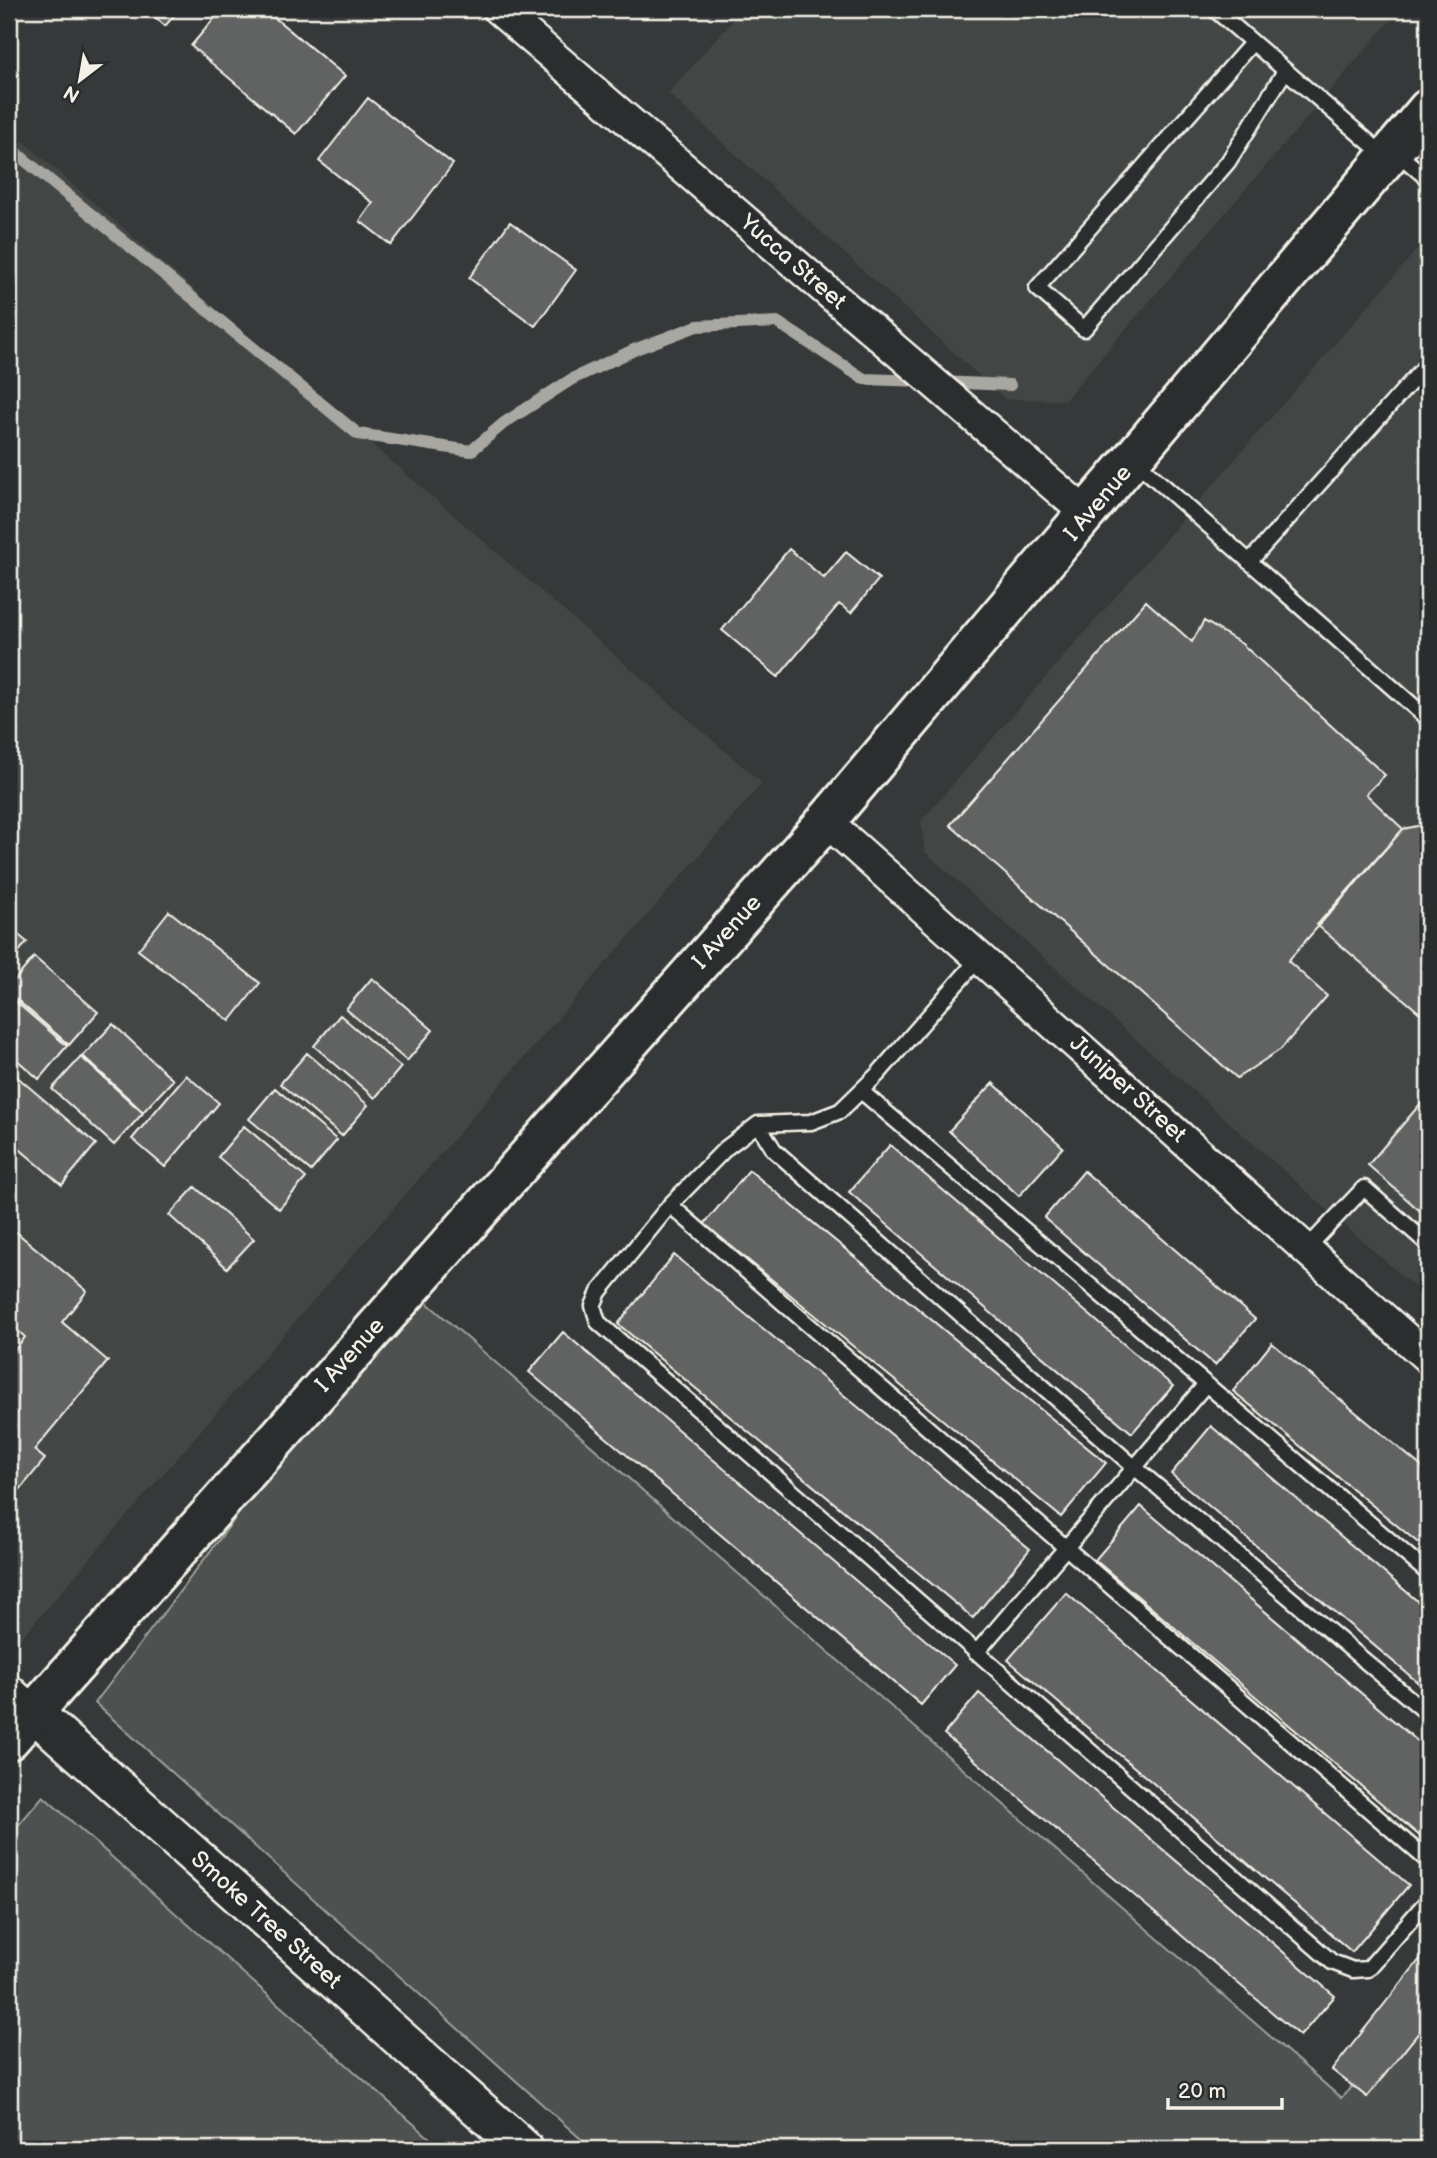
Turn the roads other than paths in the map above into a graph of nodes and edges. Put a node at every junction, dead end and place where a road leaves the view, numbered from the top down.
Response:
1 (498, 9) edge
2 (1214, 9) edge
3 (1252, 43) junction
4 (1285, 71) junction
5 (1428, 109) edge
6 (1390, 154) junction
7 (1428, 179) edge
8 (1428, 363) edge
9 (1134, 460) junction
10 (1088, 515) junction
11 (1250, 562) junction
12 (1428, 719) edge
13 (827, 821) junction
14 (980, 957) junction
15 (861, 1091) junction
16 (758, 1124) junction
17 (670, 1205) junction
18 (1428, 1244) edge
19 (1307, 1248) junction
20 (1428, 1358) edge
21 (1206, 1384) junction
22 (1133, 1466) junction
23 (1064, 1546) junction
24 (1428, 1573) edge
25 (976, 1653) junction
26 (21, 1701) edge
27 (1428, 1714) edge
28 (9, 1740) edge
29 (1428, 1861) edge
30 (1428, 1900) edge
31 (524, 2149) edge

1 - 10 street, Yucca Street
2 - 3 lane
3 - 4 lane
3 - 4 lane
4 - 6 lane
5 - 6 main road, I Avenue
6 - 7 lane
6 - 9 main road, I Avenue
8 - 11 lane
9 - 10 main road, I Avenue
9 - 11 lane
10 - 13 main road, I Avenue
11 - 12 lane
13 - 14 street, Juniper Street
13 - 26 main road, I Avenue
14 - 15 lane
14 - 19 street, Juniper Street
15 - 16 lane
15 - 21 lane
16 - 17 lane
16 - 22 lane
17 - 23 lane
17 - 25 lane
18 - 19 lane
19 - 20 street, Juniper Street
21 - 22 lane
21 - 24 lane
22 - 23 lane
22 - 27 lane
23 - 25 lane
23 - 29 lane
25 - 30 lane
26 - 28 main road, I Avenue
26 - 31 street, Smoke Tree Street

